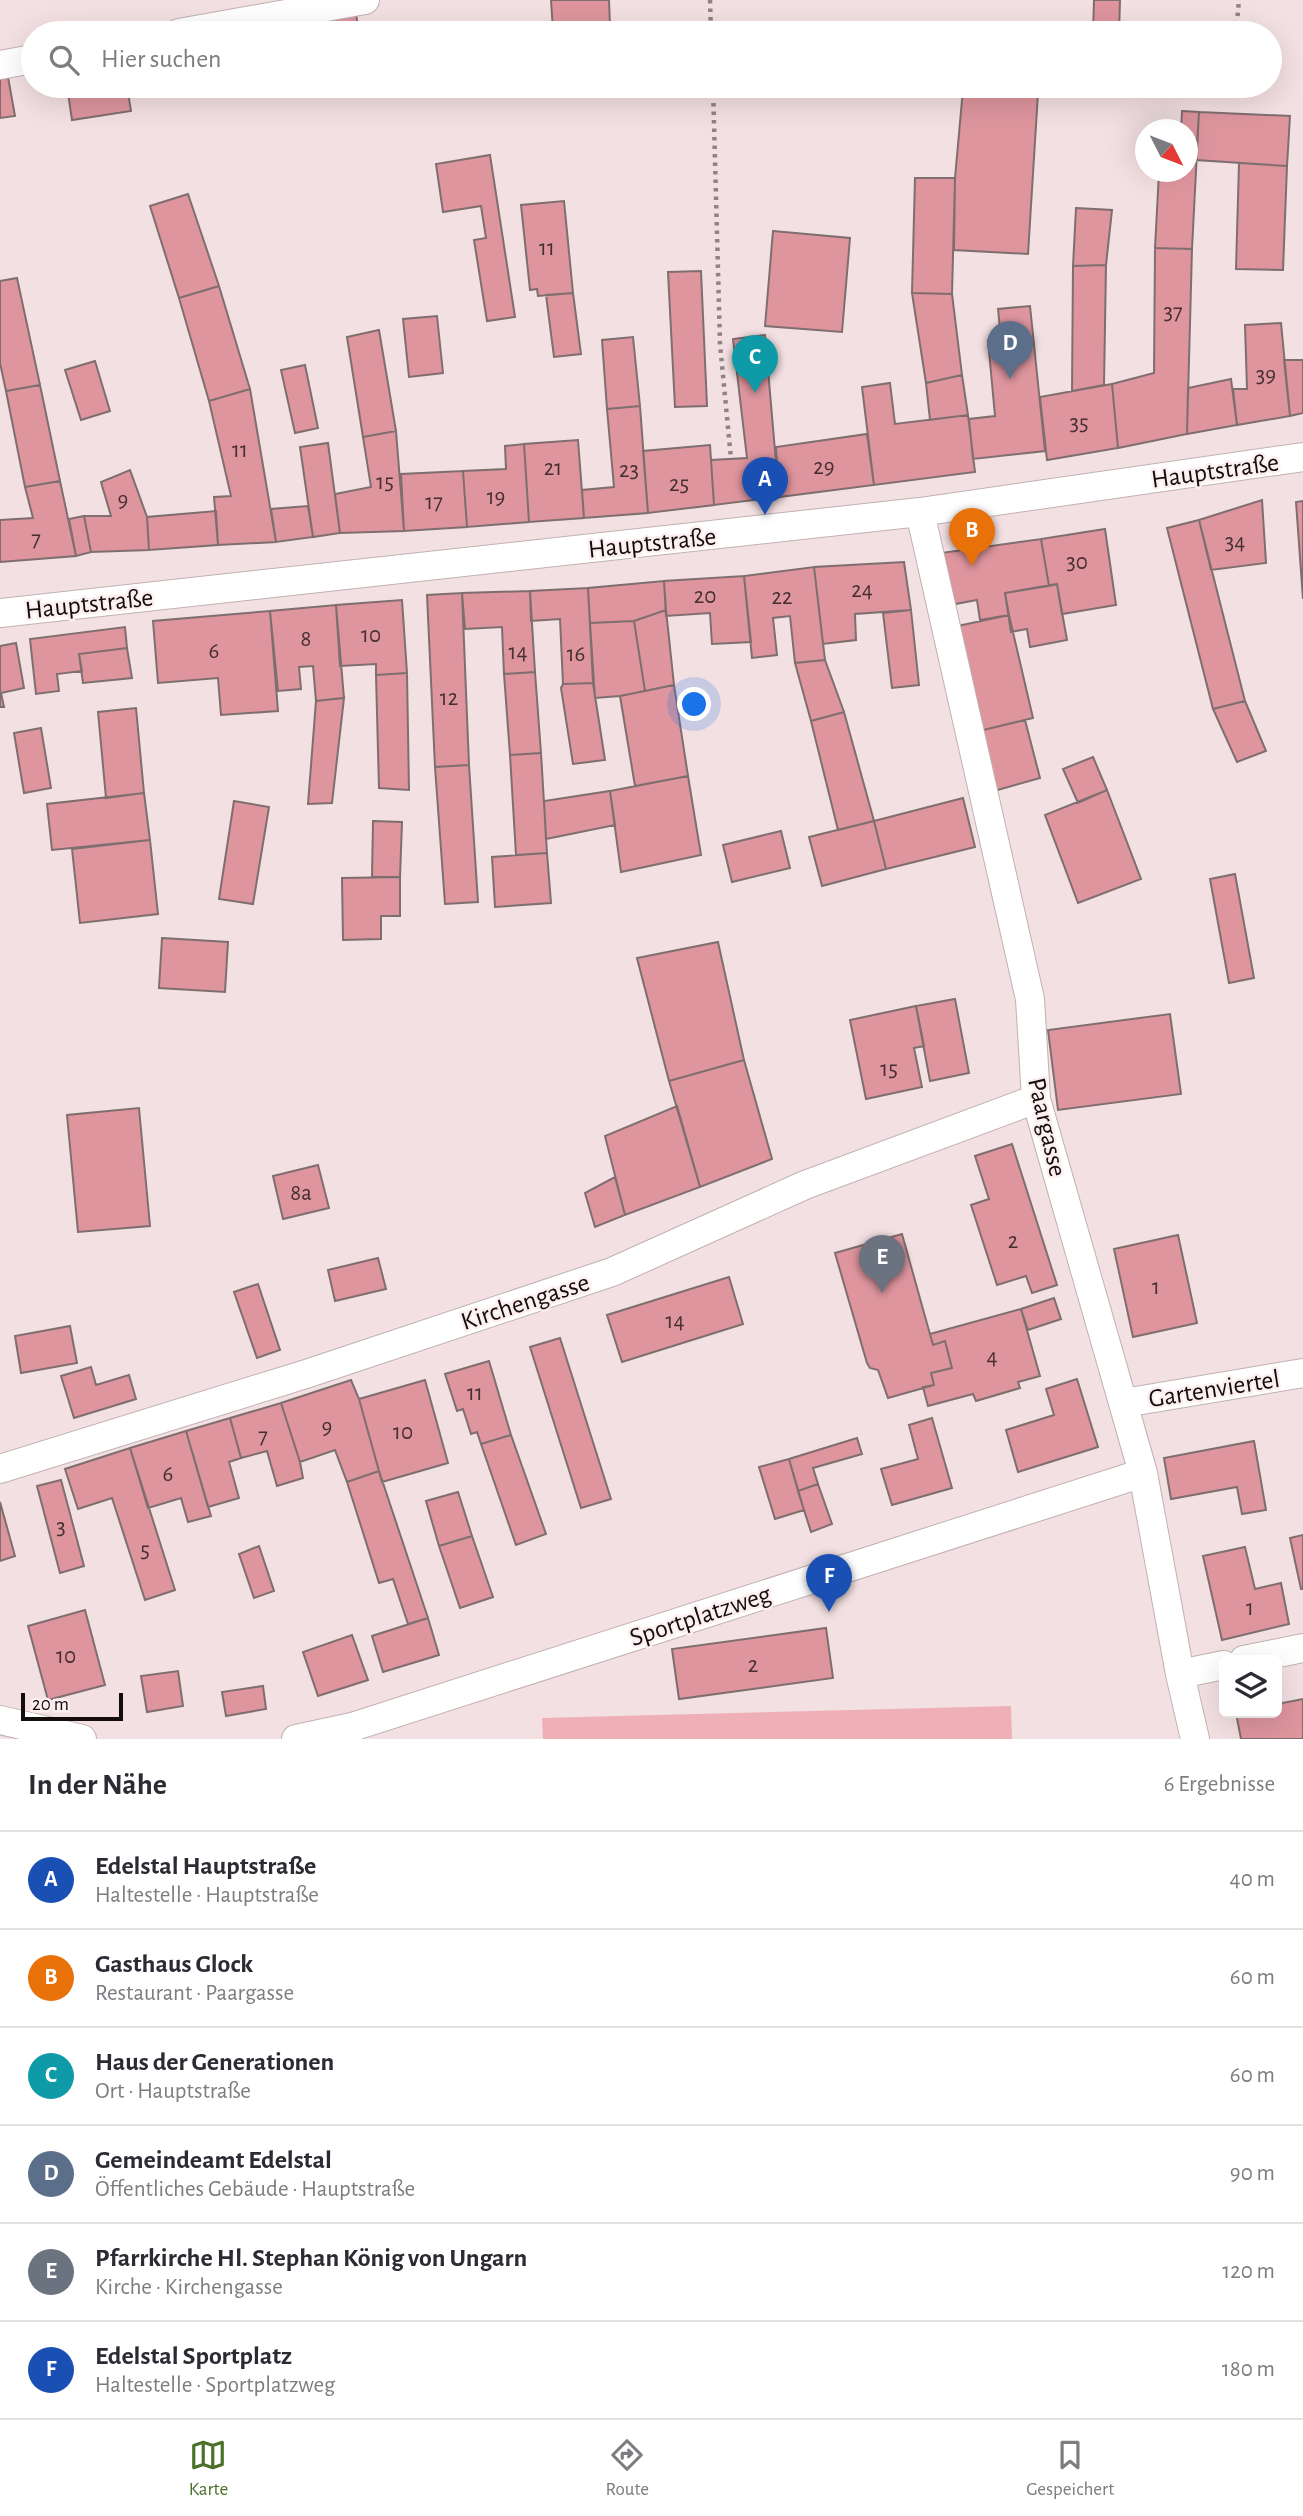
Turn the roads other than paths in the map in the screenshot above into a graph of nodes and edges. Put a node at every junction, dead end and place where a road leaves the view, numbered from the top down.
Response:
1 (365, 0) edge
2 (247, 21) edge
3 (21, 61) edge
4 (0, 65) edge
5 (1303, 457) edge
6 (920, 512) junction
7 (0, 613) edge
8 (1036, 1100) junction
9 (1303, 1373) edge
10 (1124, 1403) junction
11 (0, 1469) edge
12 (1143, 1473) junction
13 (1303, 1648) edge
14 (1269, 1655) edge
15 (1219, 1666) edge
16 (1180, 1674) junction
17 (0, 1720) edge
18 (353, 1733) edge
19 (82, 1739) edge
20 (296, 1739) edge
21 (1195, 1739) edge

1 - 2 street
3 - 4 street
5 - 6 street, Hauptstraße
6 - 7 street, Hauptstraße
6 - 8 street, Paargasse
8 - 10 street, Paargasse
8 - 11 street, Kirchengasse
9 - 10 street, Gartenviertel
10 - 12 street, Paargasse
12 - 16 street, Paargasse
12 - 18 street, Sportplatzweg
13 - 14 street
15 - 16 street
16 - 21 street, Paargasse
17 - 19 street
18 - 20 street, Sportplatzweg

